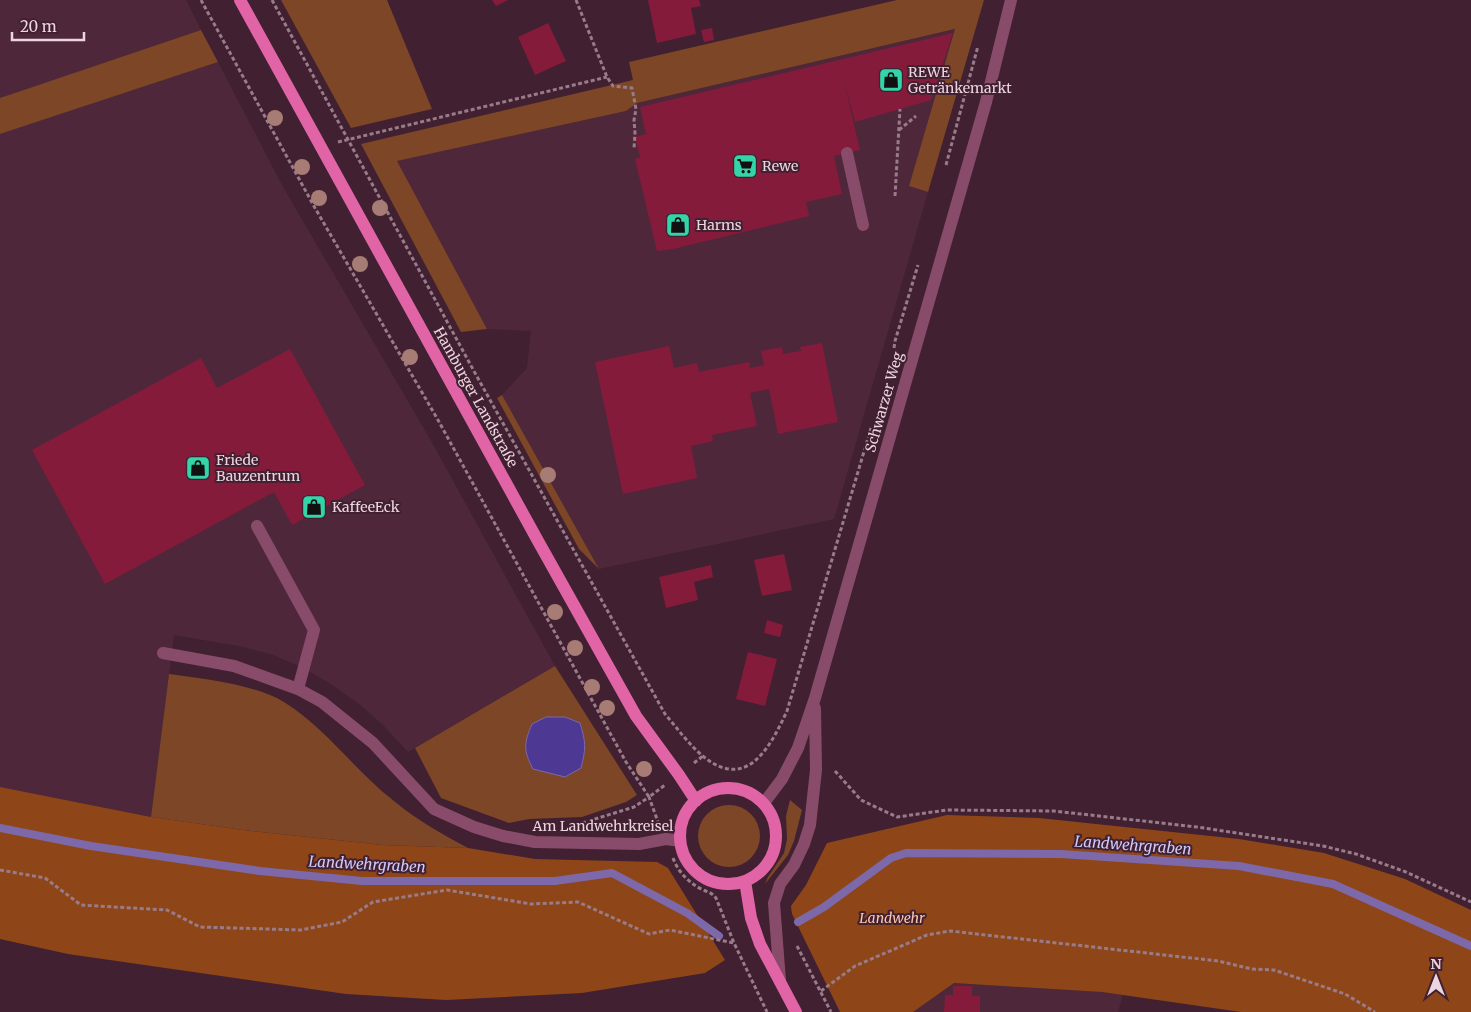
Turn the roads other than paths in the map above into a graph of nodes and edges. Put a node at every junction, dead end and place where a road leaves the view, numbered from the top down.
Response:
1 (240, 0) edge
2 (1011, 0) edge
3 (847, 153) dead end
4 (863, 225) dead end
5 (257, 526) dead end
6 (163, 653) dead end
7 (298, 689) junction
8 (815, 698) junction
9 (696, 801) junction
10 (764, 803) junction
11 (680, 841) junction
12 (745, 881) junction
13 (780, 983) junction
14 (796, 1012) edge

1 - 9 main road, Hamburger Landstraße
2 - 8 street, Schwarzer Weg
3 - 4 street
5 - 7 street
6 - 7 street, Am Landwehrkreisel
7 - 11 street, Am Landwehrkreisel
8 - 10 street, Schwarzer Weg
8 - 13 street
9 - 10 main road
9 - 11 main road
10 - 12 main road
11 - 12 main road
12 - 13 main road
13 - 14 main road

